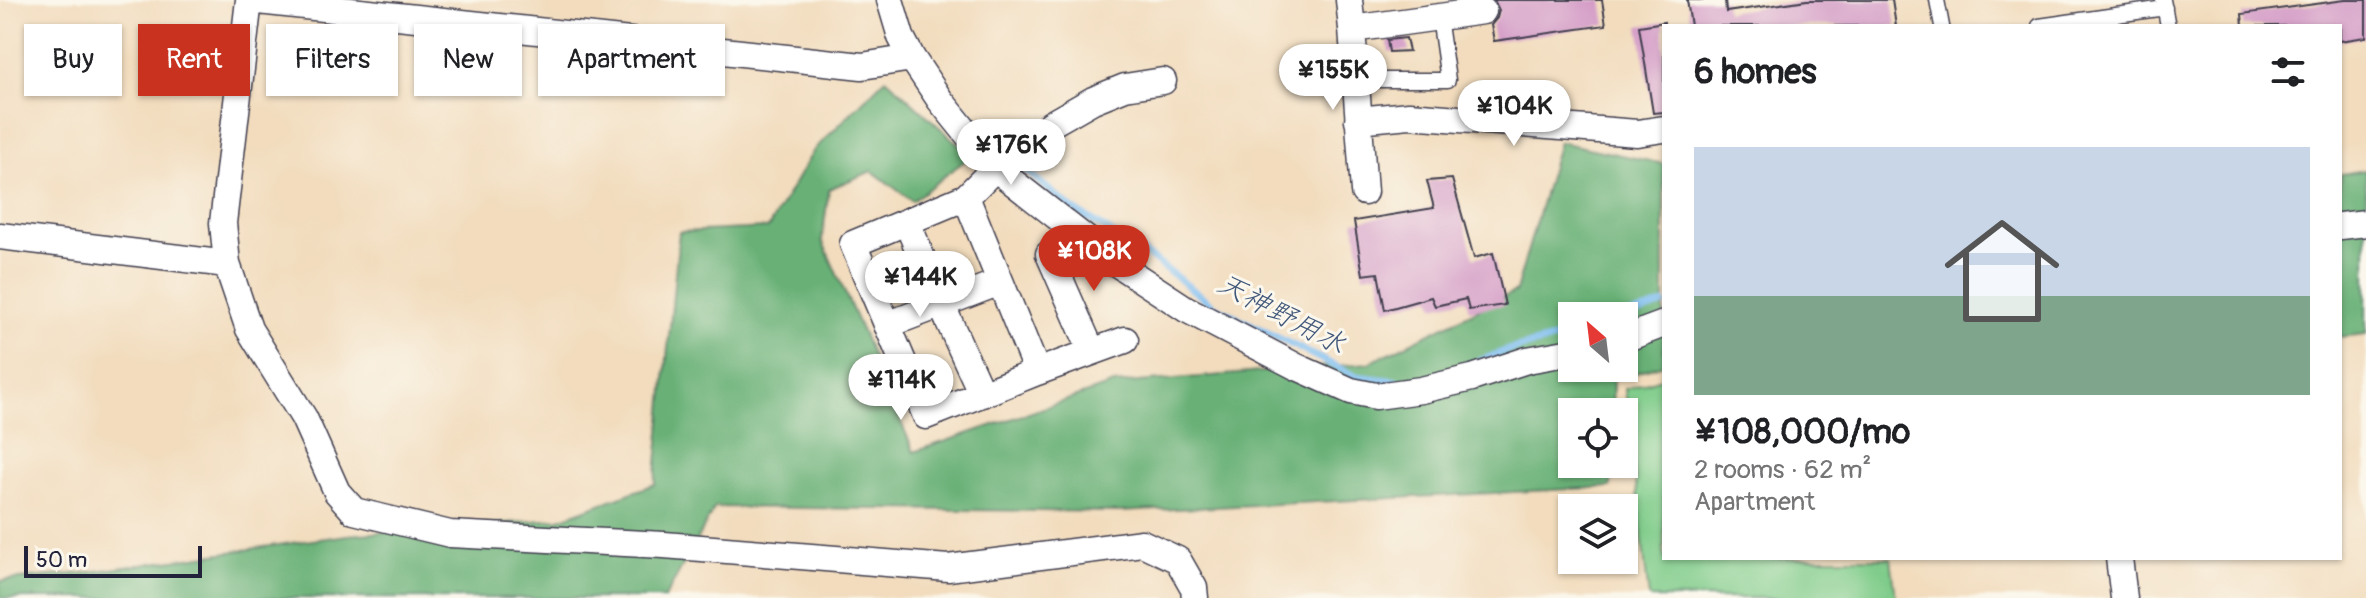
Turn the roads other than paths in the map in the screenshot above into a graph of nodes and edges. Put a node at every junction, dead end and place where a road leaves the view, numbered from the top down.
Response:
1 (890, 0) edge
2 (1349, 0) edge
3 (1937, 0) edge
4 (2164, 4) edge
5 (1483, 11) dead end
6 (1439, 17) junction
7 (1942, 24) edge
8 (2050, 24) edge
9 (2168, 24) edge
10 (1352, 29) junction
11 (912, 58) junction
12 (1355, 80) junction
13 (1163, 81) dead end
14 (1358, 120) junction
15 (1662, 129) edge
16 (995, 168) junction
17 (1364, 192) dead end
18 (966, 197) junction
19 (907, 222) junction
20 (2366, 223) edge
21 (2342, 226) edge
22 (0, 236) edge
23 (1049, 254) dead end
24 (227, 264) junction
25 (1000, 282) junction
26 (941, 304) junction
27 (887, 325) junction
28 (1662, 325) edge
29 (1638, 334) edge
30 (1125, 340) dead end
31 (1092, 352) junction
32 (1558, 354) edge
33 (1037, 372) junction
34 (982, 394) junction
35 (2119, 560) edge
36 (1195, 598) edge
37 (2124, 598) edge

1 - 11 street
2 - 10 street
3 - 7 lane
4 - 8 lane
4 - 9 lane
5 - 6 street
6 - 10 street
6 - 12 lane
10 - 12 street
11 - 16 street
11 - 24 street
12 - 14 street
13 - 16 street
14 - 15 street
14 - 17 street
16 - 18 street
16 - 32 street
18 - 19 street
18 - 25 street
19 - 26 street
19 - 27 street
20 - 21 street
22 - 24 street
23 - 31 street
24 - 36 street
25 - 26 street
25 - 33 street
26 - 27 street
26 - 34 street
27 - 34 street
28 - 29 street
30 - 31 street
31 - 33 street
33 - 34 street
35 - 37 street

